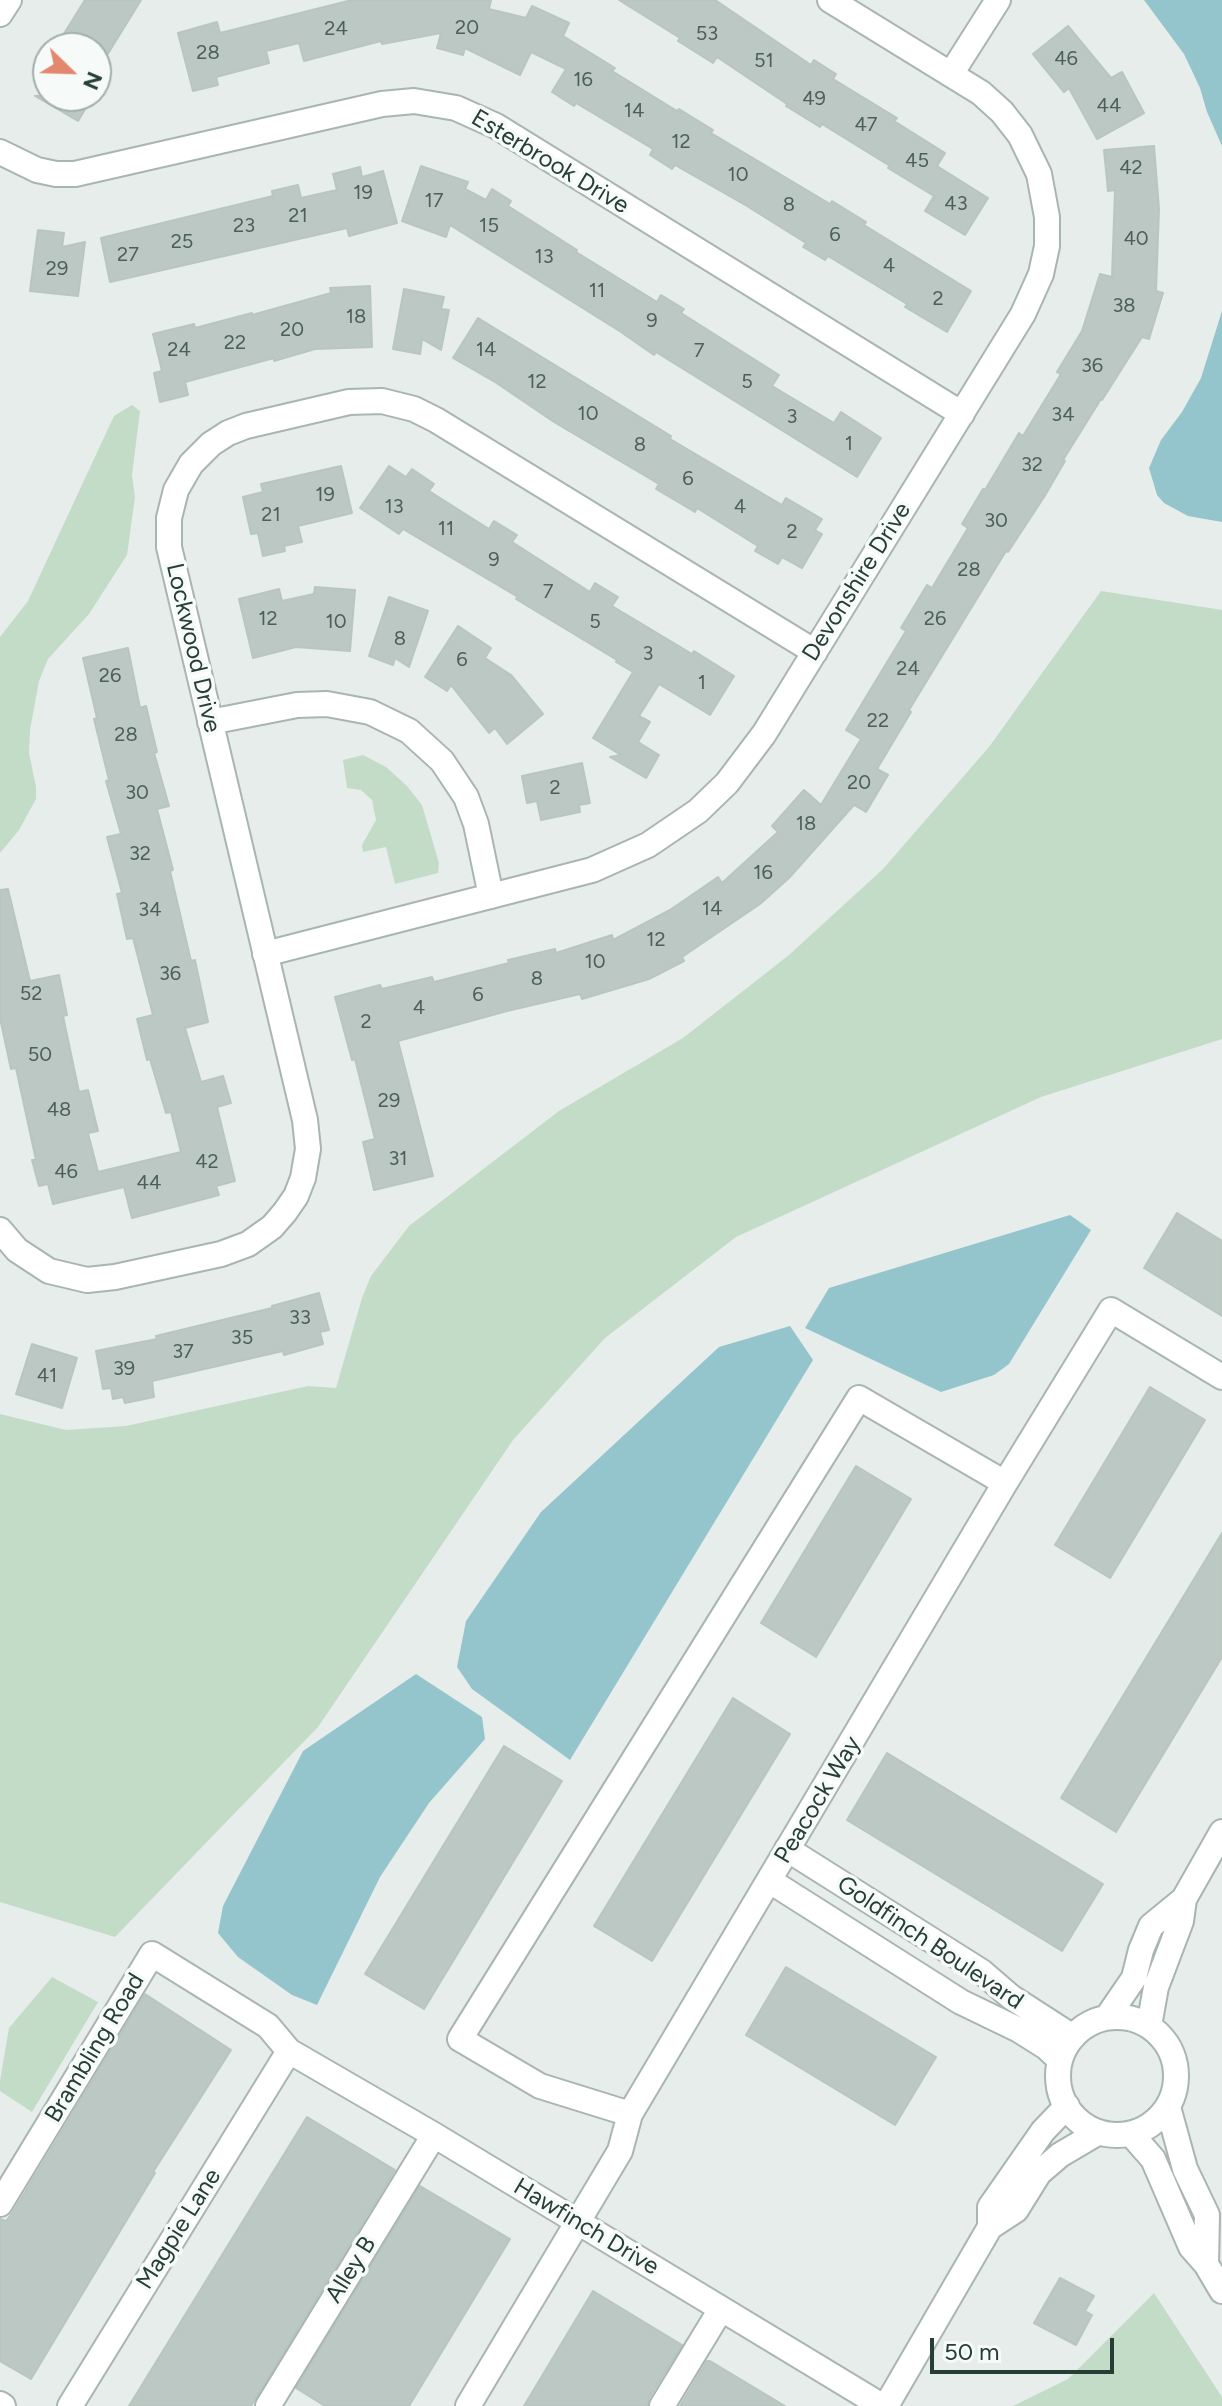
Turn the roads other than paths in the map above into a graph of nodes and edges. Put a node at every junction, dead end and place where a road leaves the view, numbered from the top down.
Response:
1 (9, 0) edge
2 (830, 0) edge
3 (998, 0) edge
4 (0, 14) edge
5 (951, 74) junction
6 (0, 152) edge
7 (962, 414) junction
8 (815, 652) junction
9 (210, 722) junction
10 (491, 896) junction
11 (265, 954) junction
12 (0, 1230) edge
13 (1222, 1377) edge
14 (1005, 1483) junction
15 (1222, 1832) edge
16 (787, 1849) junction
17 (770, 1881) junction
18 (1184, 1899) junction
19 (1108, 2016) junction
20 (1149, 2026) junction
21 (1073, 2037) junction
22 (289, 2051) junction
23 (1060, 2060) junction
24 (1067, 2106) junction
25 (1168, 2107) junction
26 (630, 2114) junction
27 (1099, 2132) junction
28 (1131, 2134) junction
29 (434, 2135) junction
30 (0, 2204) edge
31 (578, 2222) junction
32 (990, 2227) junction
33 (1206, 2264) junction
34 (1222, 2291) edge
35 (721, 2309) junction
36 (70, 2406) edge
37 (268, 2406) edge
38 (468, 2406) edge
39 (662, 2406) edge
40 (884, 2406) edge

1 - 4 street
2 - 5 street, Devonshire Drive
3 - 5 street
5 - 7 street, Devonshire Drive
6 - 7 street, Esterbrook Drive
7 - 8 street, Devonshire Drive
8 - 9 street, Lockwood Drive
8 - 10 street, Devonshire Drive
9 - 10 street
9 - 11 street, Lockwood Drive
10 - 11 street, Devonshire Drive
11 - 12 street, Lockwood Drive
13 - 14 street, Peacock Way
14 - 16 street, Peacock Way
14 - 26 street
15 - 18 street
16 - 17 street, Peacock Way
16 - 21 street, Goldfinch Boulevard
17 - 23 street, Goldfinch Boulevard
17 - 26 street, Peacock Way
18 - 19 street
18 - 20 street
19 - 20 street
19 - 21 street
20 - 25 street
21 - 23 street
22 - 29 street, Hawfinch Drive
22 - 30 street, Brambling Road
22 - 36 street, Magpie Lane
23 - 24 street
24 - 27 street
24 - 32 street
25 - 28 street
25 - 33 street
26 - 31 street, Peacock Way
27 - 28 street
27 - 32 street
28 - 33 street
29 - 31 street, Hawfinch Drive
29 - 37 street, Alley B
31 - 35 street, Hawfinch Drive
31 - 38 street, Peacock Way
32 - 40 street
33 - 34 street
35 - 39 street
35 - 40 street, Hawfinch Drive

